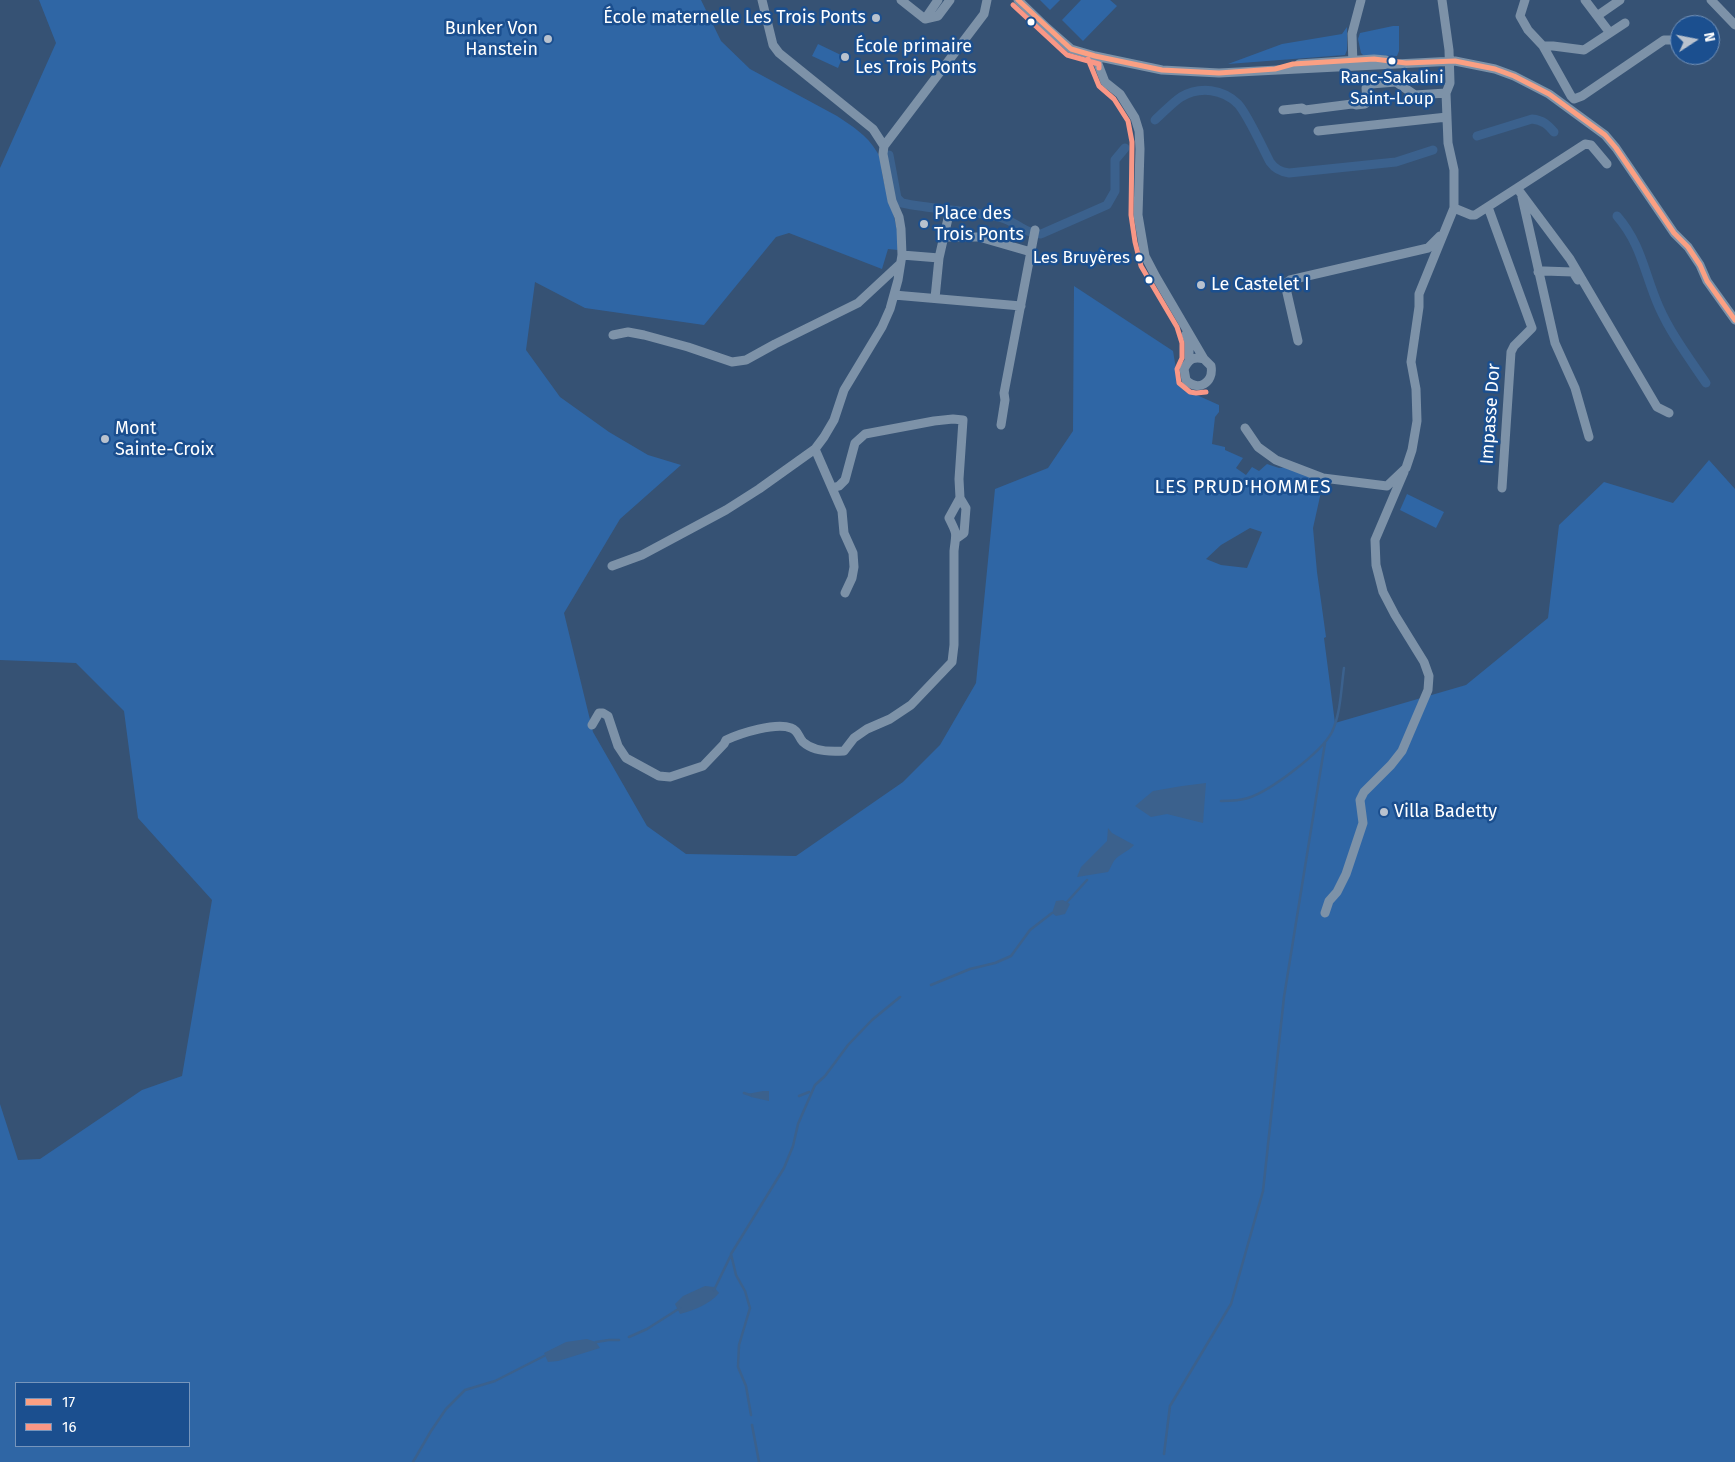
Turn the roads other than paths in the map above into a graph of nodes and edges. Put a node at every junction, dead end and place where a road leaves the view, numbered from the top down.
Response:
1 (762, 0) edge
2 (901, 0) edge
3 (938, 0) edge
4 (950, 0) edge
5 (987, 0) edge
6 (1018, 0) edge
7 (1361, 0) edge
8 (1442, 0) edge
9 (1525, 0) edge
10 (1585, 0) edge
11 (1620, 0) edge
12 (1711, 0) edge
13 (1597, 16) junction
14 (925, 19) junction
15 (1625, 24) dead end
16 (1735, 25) edge
17 (1610, 33) junction
18 (1670, 40) edge
19 (1543, 46) junction
20 (1095, 56) junction
21 (1108, 59) junction
22 (1353, 64) junction
23 (1105, 82) junction
24 (1446, 93) junction
25 (1283, 110) dead end
26 (1447, 117) junction
27 (1318, 131) dead end
28 (884, 146) junction
29 (1607, 164) dead end
30 (1519, 191) junction
31 (1488, 207) junction
32 (1454, 208) junction
33 (949, 214) dead end
34 (1444, 233) junction
35 (1034, 234) dead end
36 (944, 237) junction
37 (1031, 252) junction
38 (938, 258) junction
39 (901, 259) junction
40 (1538, 272) junction
41 (894, 295) junction
42 (935, 298) junction
43 (1021, 306) junction
44 (1735, 320) edge
45 (1184, 324) junction
46 (613, 335) dead end
47 (1298, 341) dead end
48 (1204, 359) junction
49 (1190, 360) junction
50 (1628, 365) dead end
51 (1669, 413) dead end
52 (1001, 425) dead end
53 (1245, 428) dead end
54 (1589, 437) dead end
55 (815, 449) junction
56 (1406, 468) junction
57 (832, 488) junction
58 (1502, 488) dead end
59 (960, 498) junction
60 (957, 538) junction
61 (612, 566) dead end
62 (845, 593) dead end
63 (592, 725) dead end
64 (1325, 913) dead end

1 - 28 street
2 - 14 street
3 - 14 street
4 - 14 street
5 - 28 street
6 - 20 street
7 - 22 street
8 - 24 street
9 - 19 street
10 - 13 street
11 - 13 street
12 - 16 street
13 - 17 street
15 - 17 street
17 - 19 street
18 - 19 street
20 - 21 street
20 - 23 street
21 - 22 street
21 - 23 street
22 - 44 street
23 - 45 street
24 - 25 street
24 - 26 street
26 - 27 street
26 - 32 street
28 - 39 street
29 - 30 street
30 - 31 street
30 - 40 street
30 - 51 street
31 - 32 street
31 - 58 street, Impasse Dor
32 - 34 street
33 - 36 street
34 - 47 street
34 - 56 street
35 - 37 street
36 - 37 street
36 - 38 street
37 - 43 street
38 - 39 street
38 - 42 street
39 - 41 street
39 - 46 street
40 - 50 street
40 - 54 street
41 - 42 street
41 - 55 street
42 - 43 street
43 - 52 street
45 - 48 street
45 - 49 street
48 - 49 street
48 - 49 street
53 - 56 street
55 - 57 street
55 - 61 street
56 - 64 street
57 - 59 street
57 - 62 street
59 - 60 street
59 - 60 street
60 - 63 street

